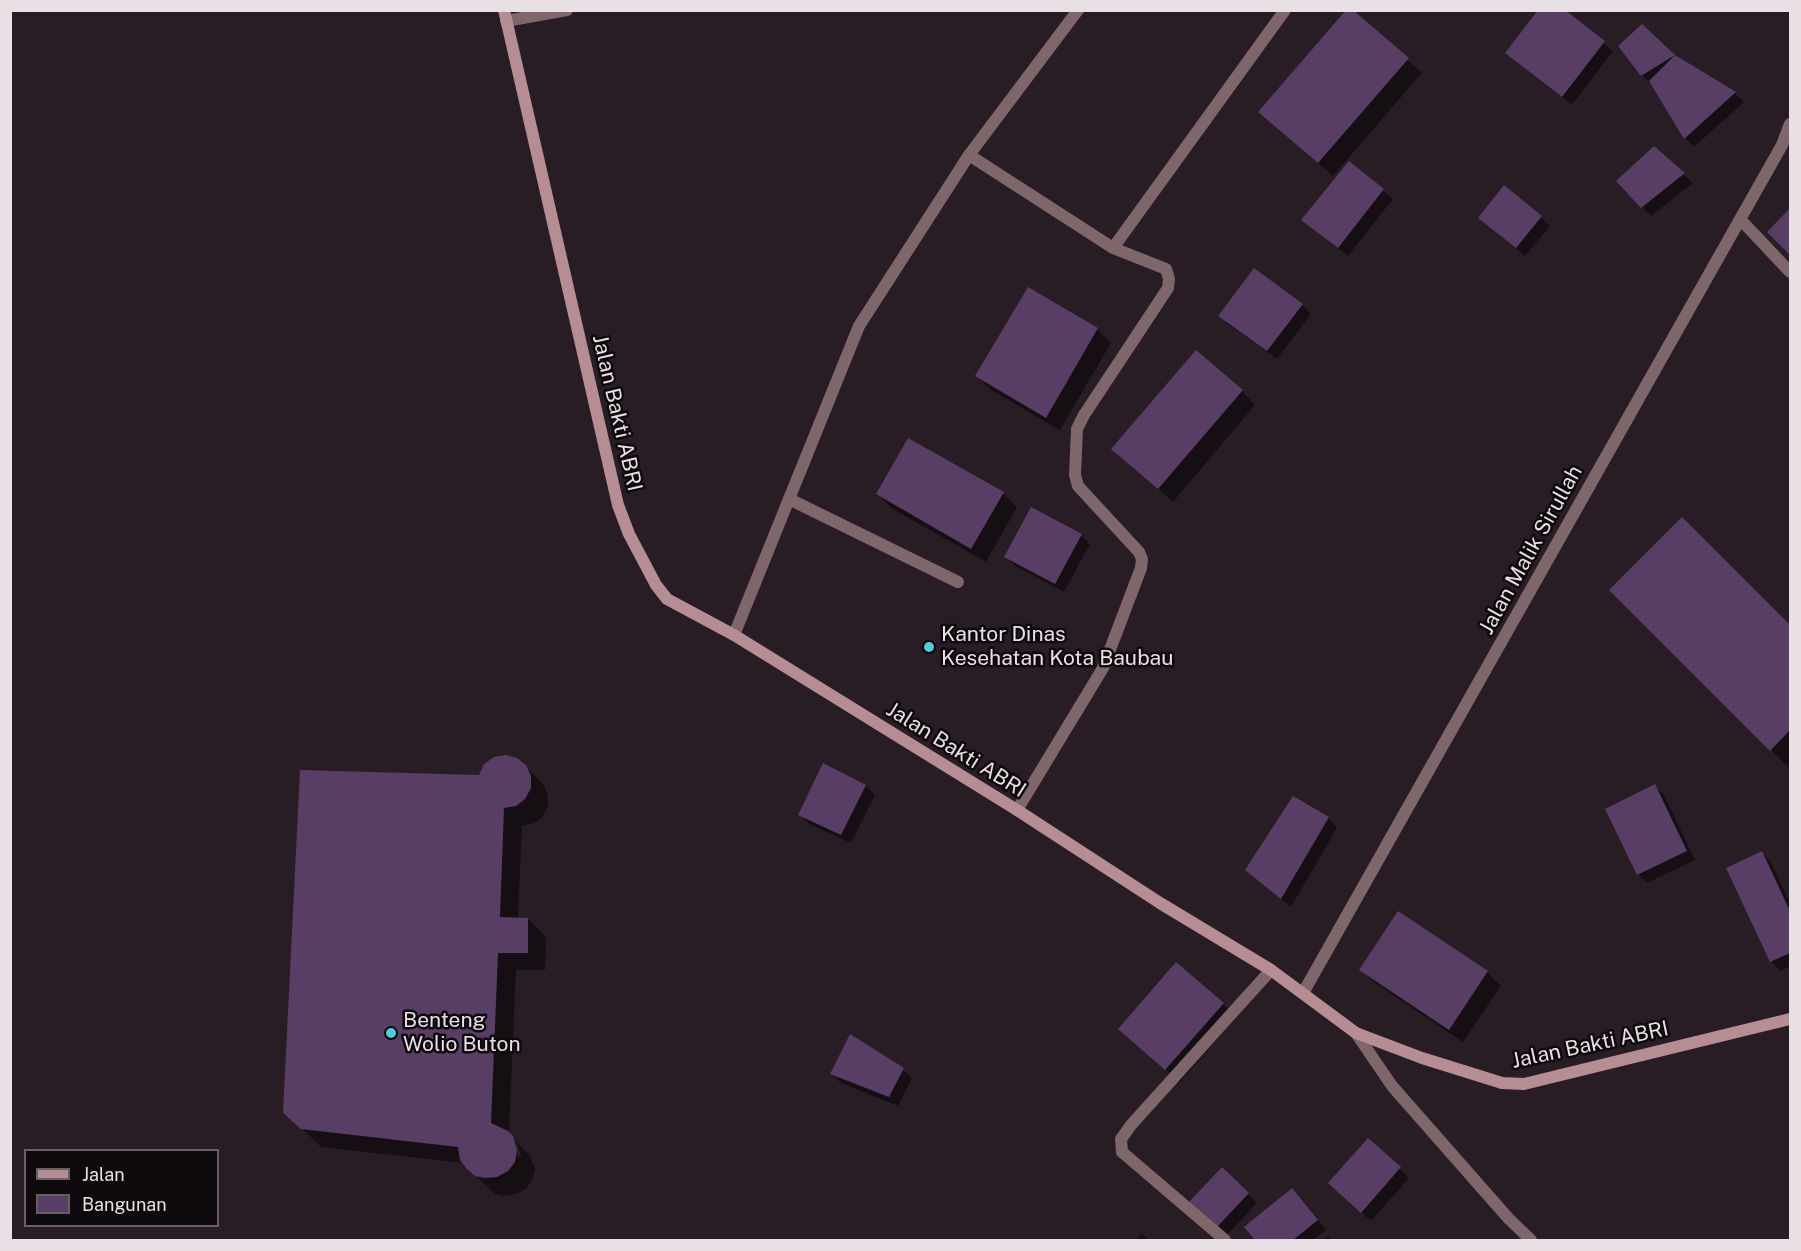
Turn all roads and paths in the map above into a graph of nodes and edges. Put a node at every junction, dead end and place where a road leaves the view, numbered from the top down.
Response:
1 (567, 10) edge
2 (1078, 10) edge
3 (1285, 10) edge
4 (505, 16) edge
5 (1791, 124) edge
6 (1786, 149) edge
7 (969, 155) junction
8 (1740, 219) junction
9 (1113, 248) junction
10 (1791, 272) edge
11 (789, 499) junction
12 (958, 582) dead end
13 (734, 635) junction
14 (1017, 810) junction
15 (1271, 969) junction
16 (1303, 993) junction
17 (1791, 1019) edge
18 (1356, 1034) junction
19 (1226, 1240) edge
20 (1530, 1240) edge

1 - 4 street
2 - 7 street
3 - 9 street
4 - 13 street, Jalan Bakti ABRI
5 - 6 street, Jalan Malik Sirullah
6 - 8 street, Jalan Malik Sirullah
7 - 9 street
7 - 11 street
8 - 10 street
8 - 16 street, Jalan Malik Sirullah
9 - 14 street
11 - 12 street
11 - 13 street
13 - 14 street, Jalan Bakti ABRI
14 - 15 street, Jalan Bakti ABRI
15 - 16 street, Jalan Bakti ABRI
15 - 19 street
16 - 18 street, Jalan Bakti ABRI
17 - 18 street, Jalan Bakti ABRI
18 - 20 street

